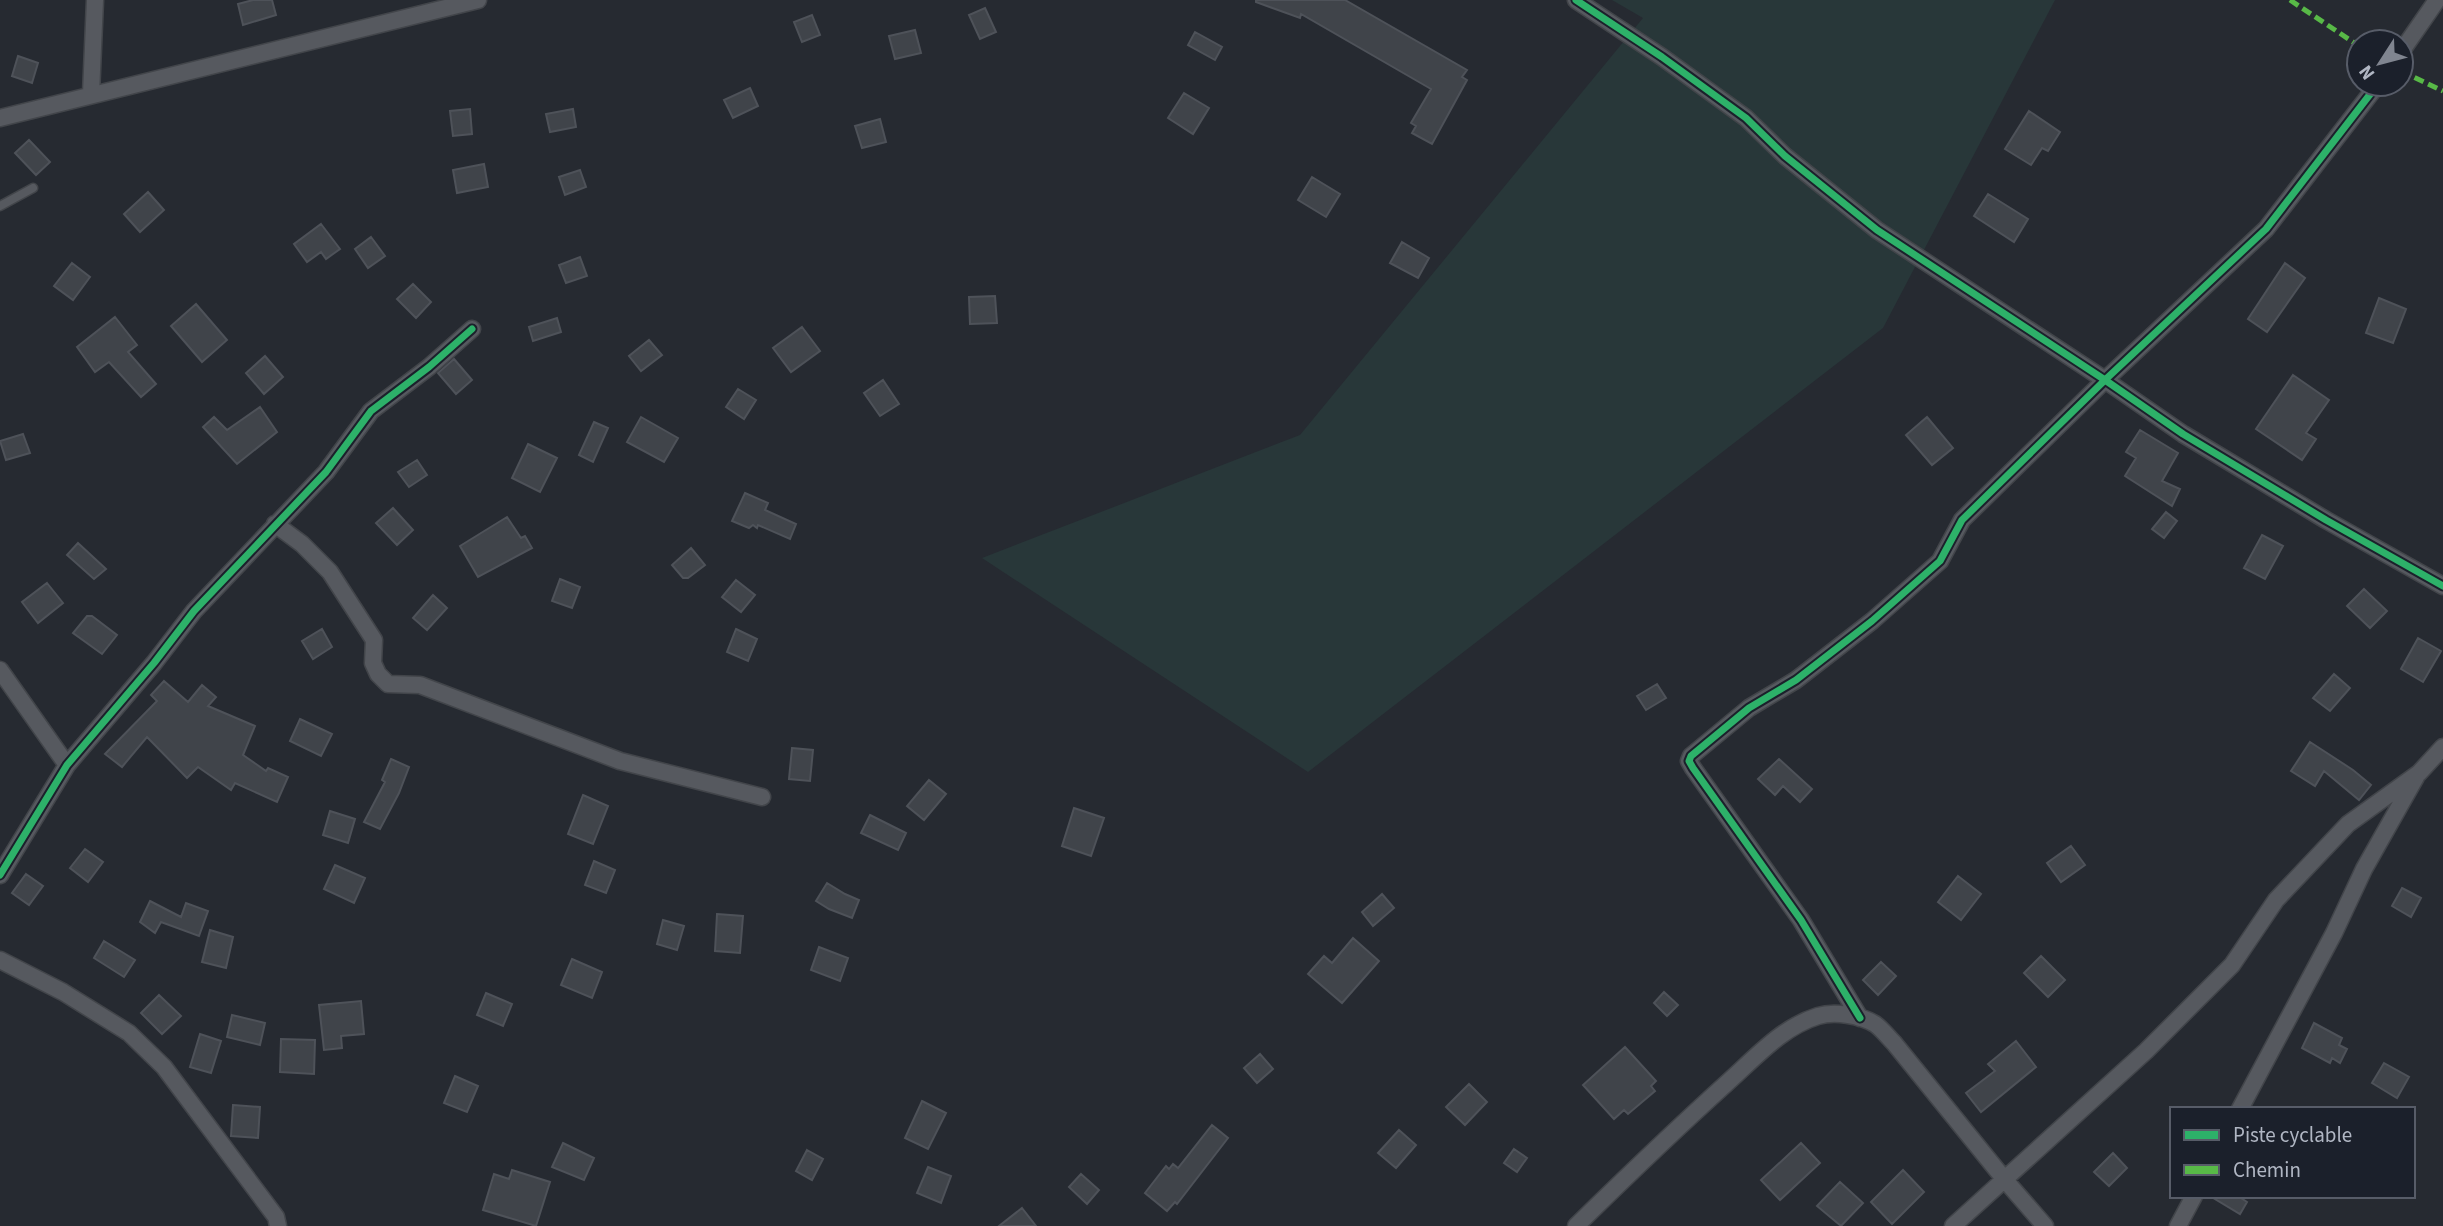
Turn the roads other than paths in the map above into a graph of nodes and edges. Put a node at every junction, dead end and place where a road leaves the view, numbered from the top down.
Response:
1 (95, 0) edge
2 (478, 0) edge
3 (1576, 0) edge
4 (2437, 0) edge
5 (2415, 32) edge
6 (91, 94) junction
7 (2367, 98) edge
8 (0, 118) edge
9 (33, 188) dead end
10 (0, 206) edge
11 (472, 330) dead end
12 (2105, 380) junction
13 (275, 524) junction
14 (2443, 586) edge
15 (0, 670) edge
16 (2443, 747) edge
17 (67, 765) junction
18 (2419, 773) junction
19 (762, 797) dead end
20 (0, 875) edge
21 (0, 960) edge
22 (1860, 1018) junction
23 (2241, 1107) edge
24 (2005, 1180) junction
25 (2193, 1198) edge
26 (278, 1226) edge
27 (1576, 1226) edge
28 (1953, 1226) edge
29 (2045, 1226) edge
30 (2178, 1226) edge

1 - 6 street
2 - 6 street
3 - 12 street
4 - 5 street
6 - 8 street
7 - 12 street
9 - 10 lane
11 - 13 street
12 - 14 street
12 - 22 street
13 - 17 street
13 - 19 street
15 - 17 street
16 - 18 street
17 - 20 street
18 - 23 street
18 - 24 street
21 - 26 street
22 - 24 street
22 - 27 street
24 - 28 street
24 - 29 street
25 - 30 street

